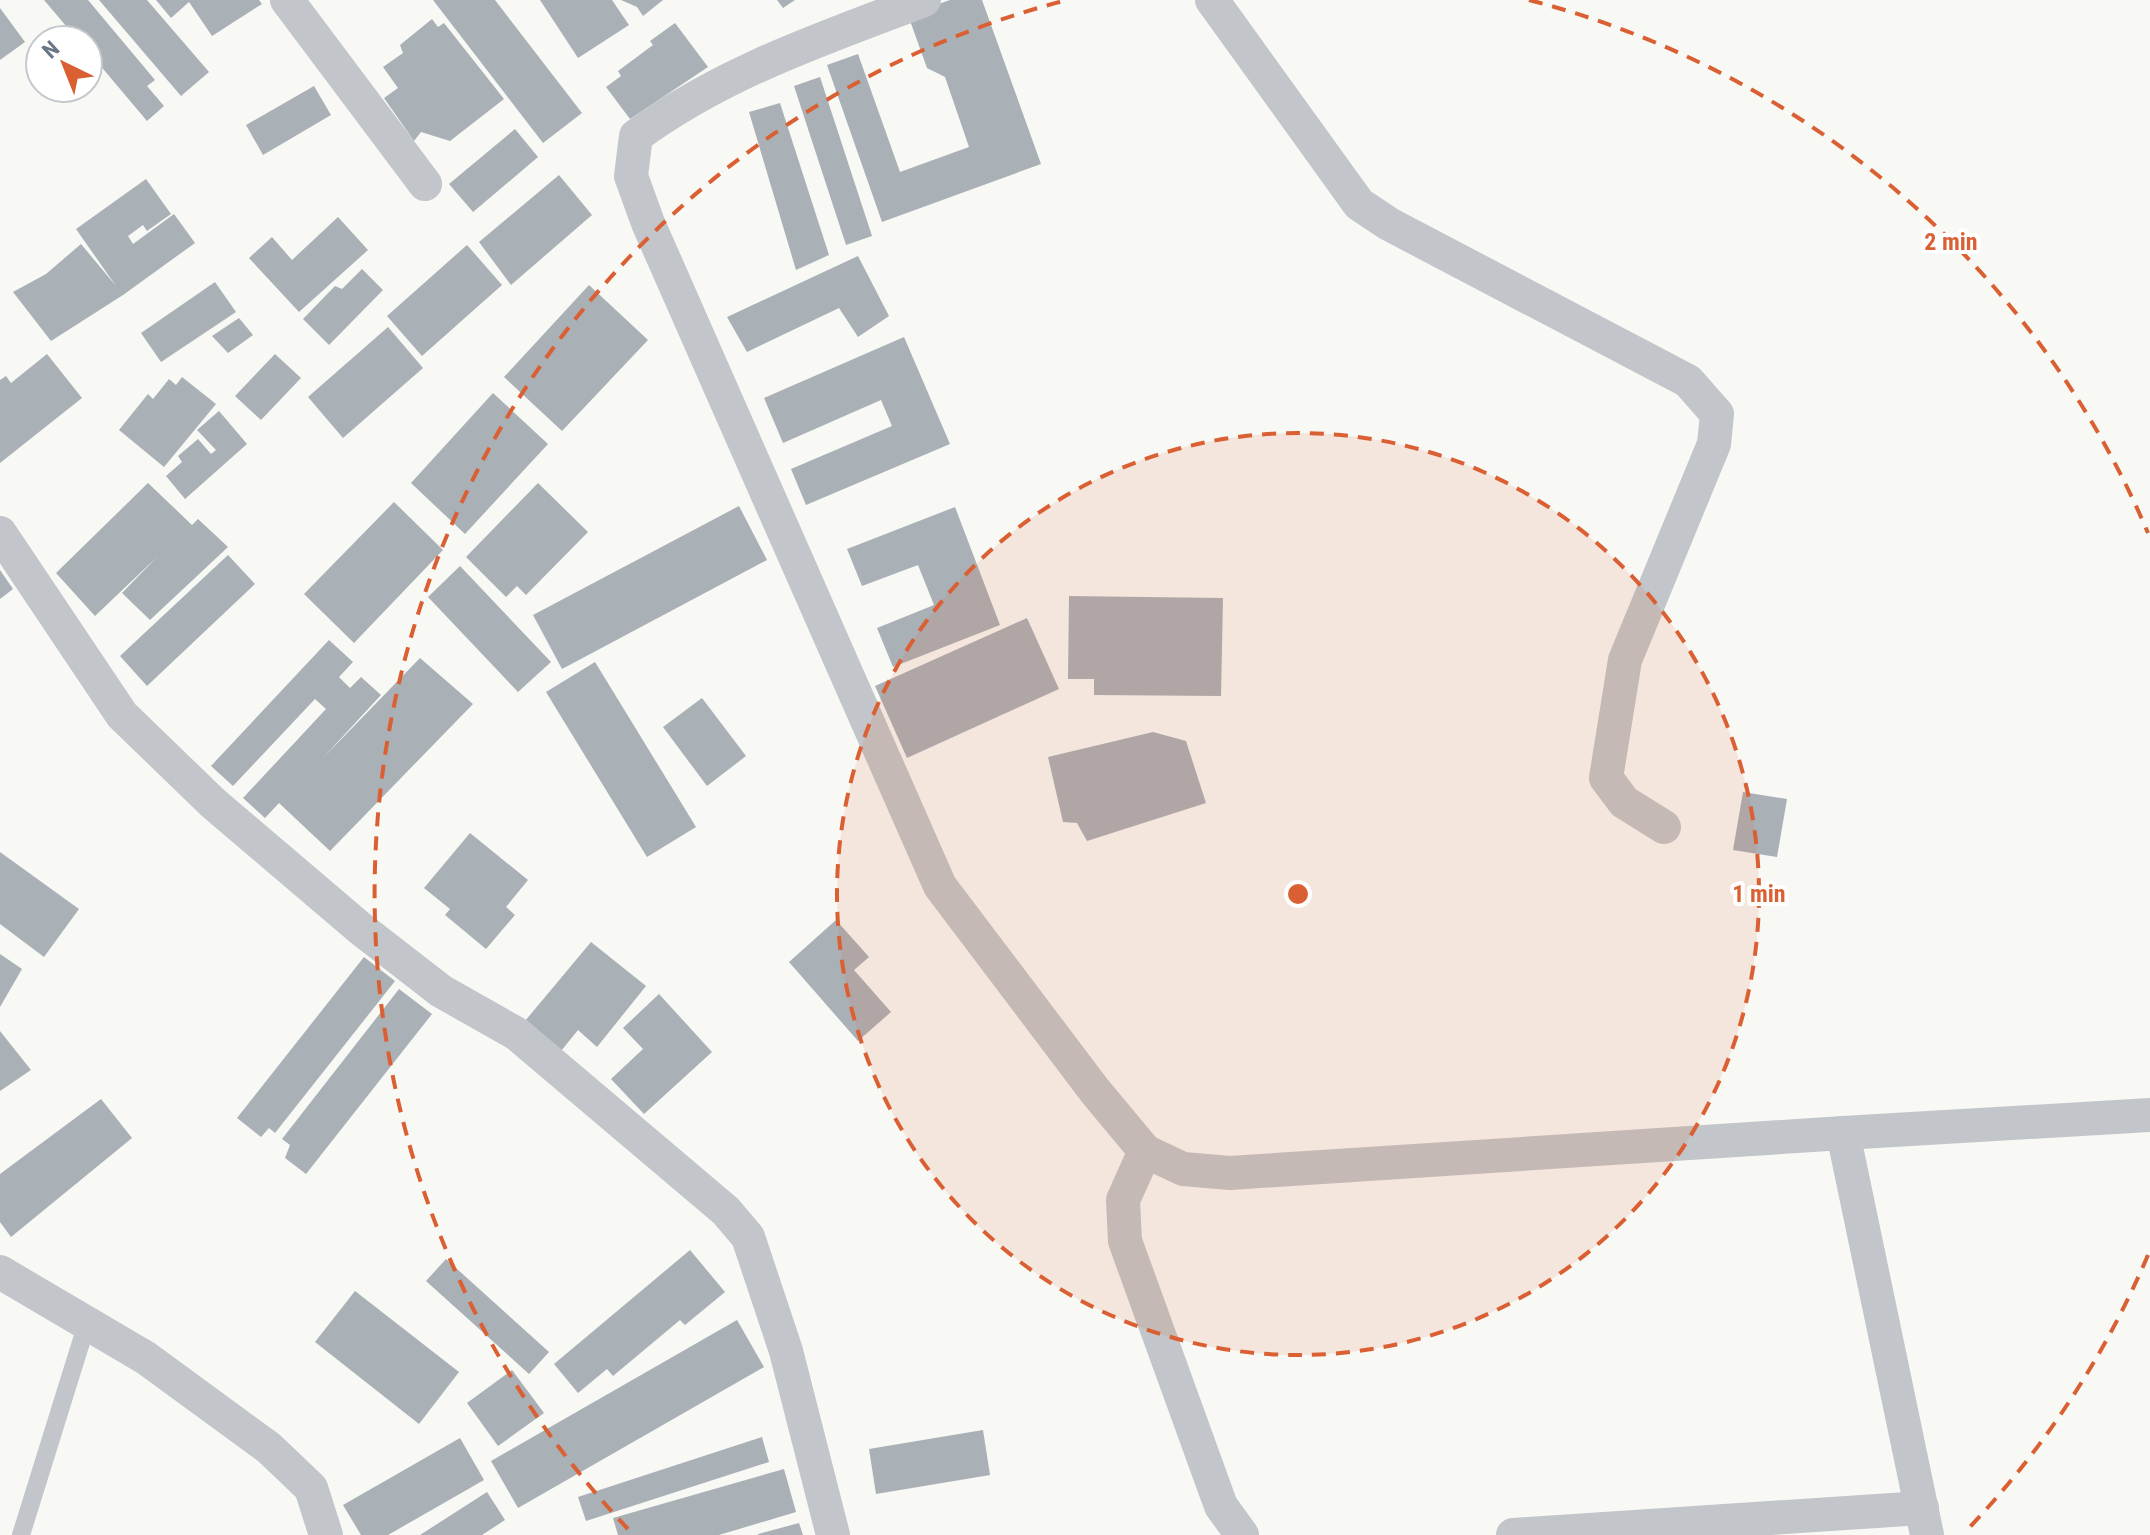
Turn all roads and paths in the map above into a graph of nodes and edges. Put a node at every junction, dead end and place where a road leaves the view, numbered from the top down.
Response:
1 (287, 0) edge
2 (924, 0) edge
3 (1212, 0) edge
4 (425, 184) dead end
5 (0, 533) edge
6 (1664, 827) dead end
7 (2150, 1115) edge
8 (1843, 1133) junction
9 (1145, 1151) junction
10 (0, 1272) edge
11 (87, 1323) junction
12 (1924, 1522) edge
13 (21, 1535) edge
14 (326, 1535) edge
15 (833, 1535) edge
16 (1242, 1535) edge
17 (1513, 1535) edge

1 - 4 street
2 - 9 street
3 - 6 street
5 - 15 street
7 - 8 street
8 - 9 street
8 - 12 street
9 - 16 street
10 - 11 street
11 - 13 lane
11 - 14 street
12 - 17 street

